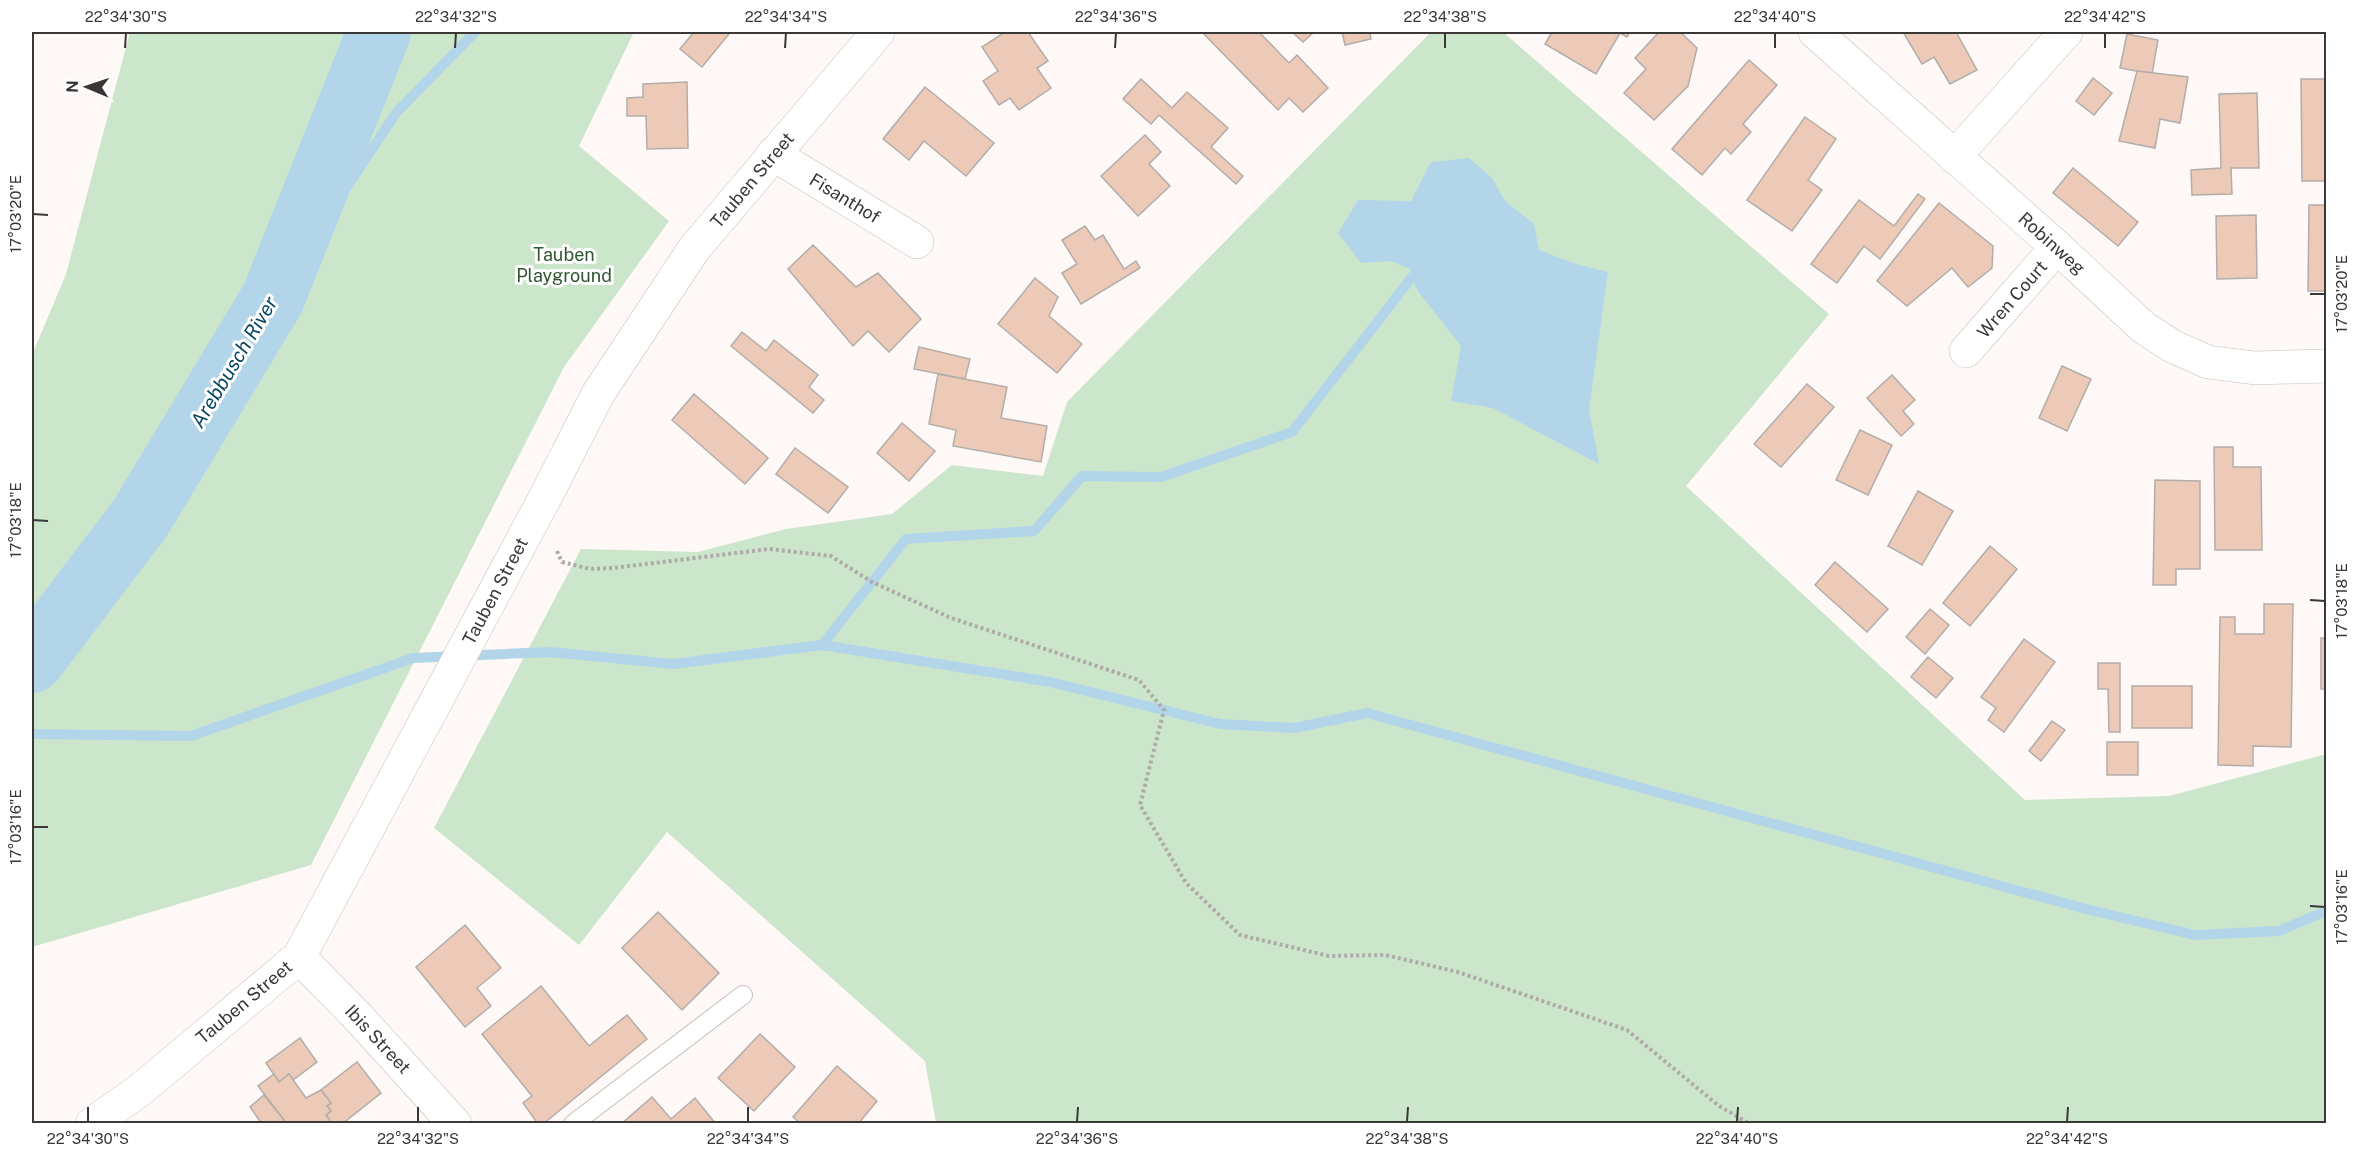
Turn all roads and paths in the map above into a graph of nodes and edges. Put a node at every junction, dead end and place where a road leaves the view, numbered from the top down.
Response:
1 (878, 32) edge
2 (1815, 32) edge
3 (2066, 32) edge
4 (773, 154) junction
5 (1954, 157) junction
6 (917, 242) dead end
7 (2057, 246) junction
8 (1966, 351) dead end
9 (2326, 366) edge
10 (555, 546) dead end
11 (298, 957) junction
12 (743, 995) dead end
13 (92, 1124) edge
14 (455, 1124) edge
15 (573, 1124) edge
16 (1750, 1124) edge

1 - 4 street, Tauben Street
2 - 5 street, Robinweg
3 - 5 street
4 - 6 street, Fisanthof
4 - 11 street, Tauben Street
5 - 7 street, Robinweg
7 - 8 street, Wren Court
7 - 9 street, Robinweg
10 - 16 path
11 - 13 street, Tauben Street
11 - 14 street, Ibis Street
12 - 15 lane

